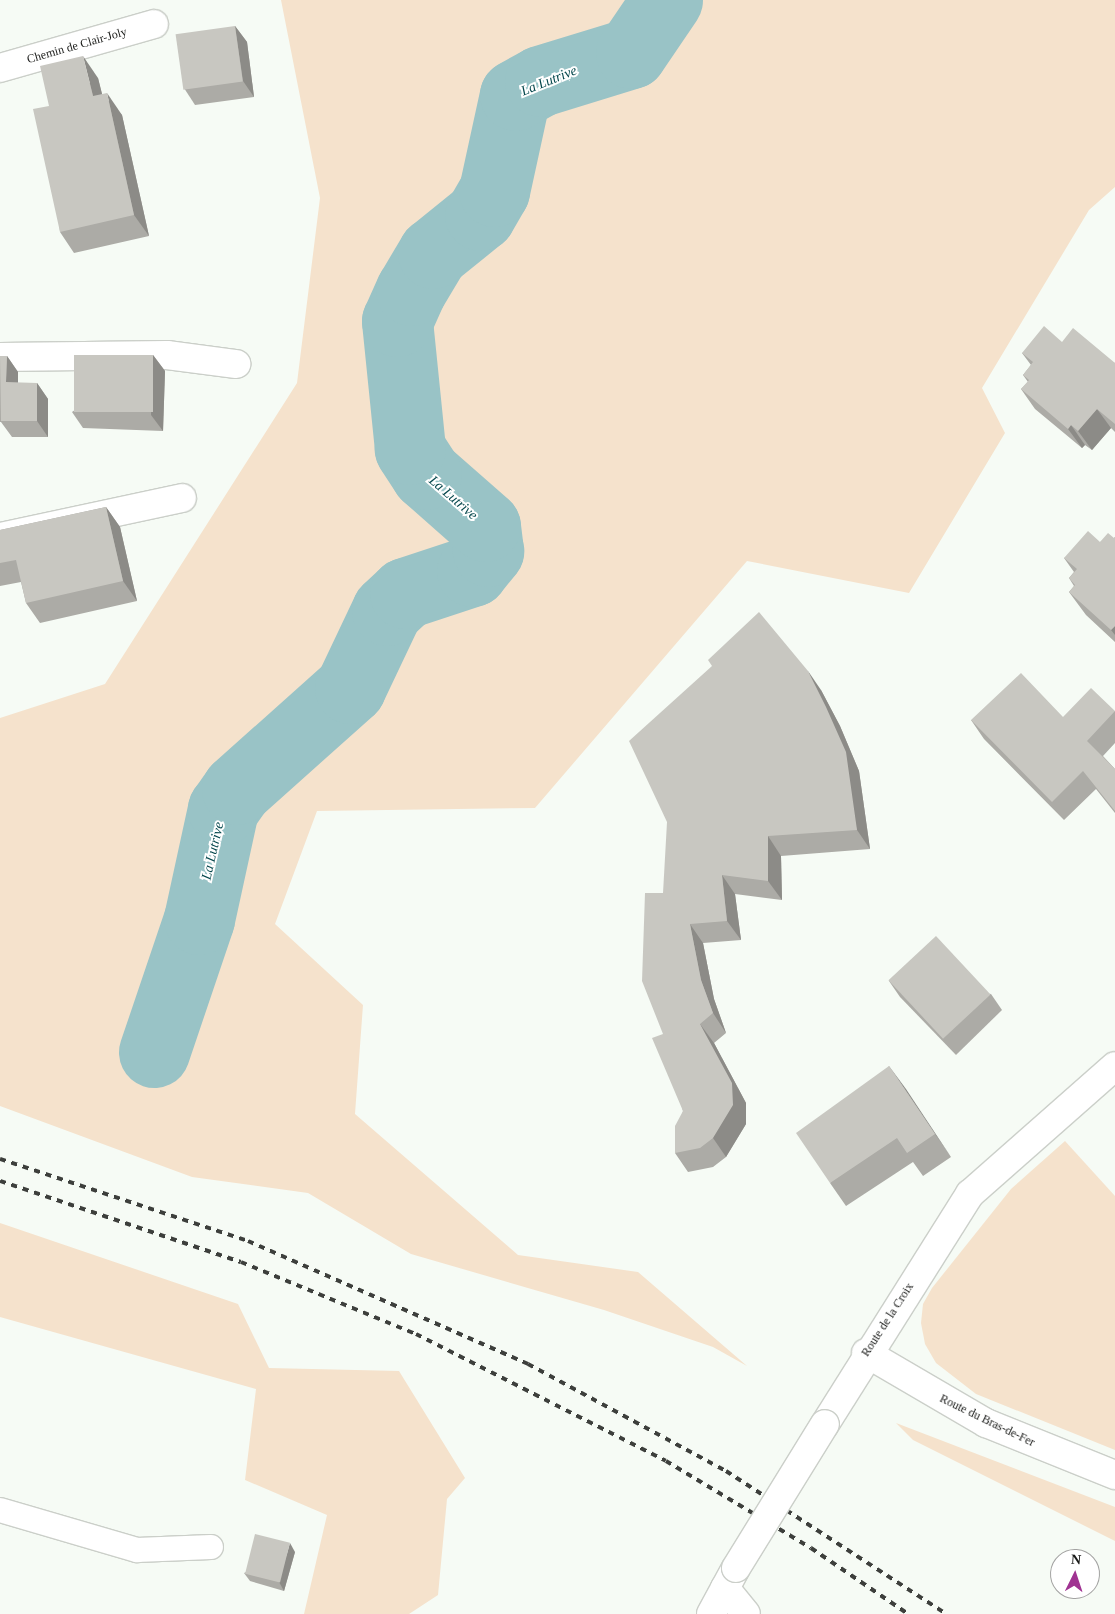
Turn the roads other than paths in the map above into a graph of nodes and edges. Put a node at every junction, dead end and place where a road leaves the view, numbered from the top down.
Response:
1 (154, 24) dead end
2 (0, 68) edge
3 (0, 357) edge
4 (236, 364) dead end
5 (182, 498) dead end
6 (0, 536) edge
7 (1115, 1066) edge
8 (866, 1354) junction
9 (1115, 1475) edge
10 (0, 1510) edge
11 (211, 1547) dead end
12 (730, 1578) junction
13 (711, 1614) edge
14 (746, 1614) edge

1 - 2 street, Chemin de Clair-Joly
3 - 4 street
5 - 6 street
7 - 8 street, Route de la Croix
8 - 9 street, Route du Bras-de-Fer
8 - 12 street, Route de la Croix, bridge
10 - 11 lane
12 - 13 street, Route de la Croix
12 - 14 street

